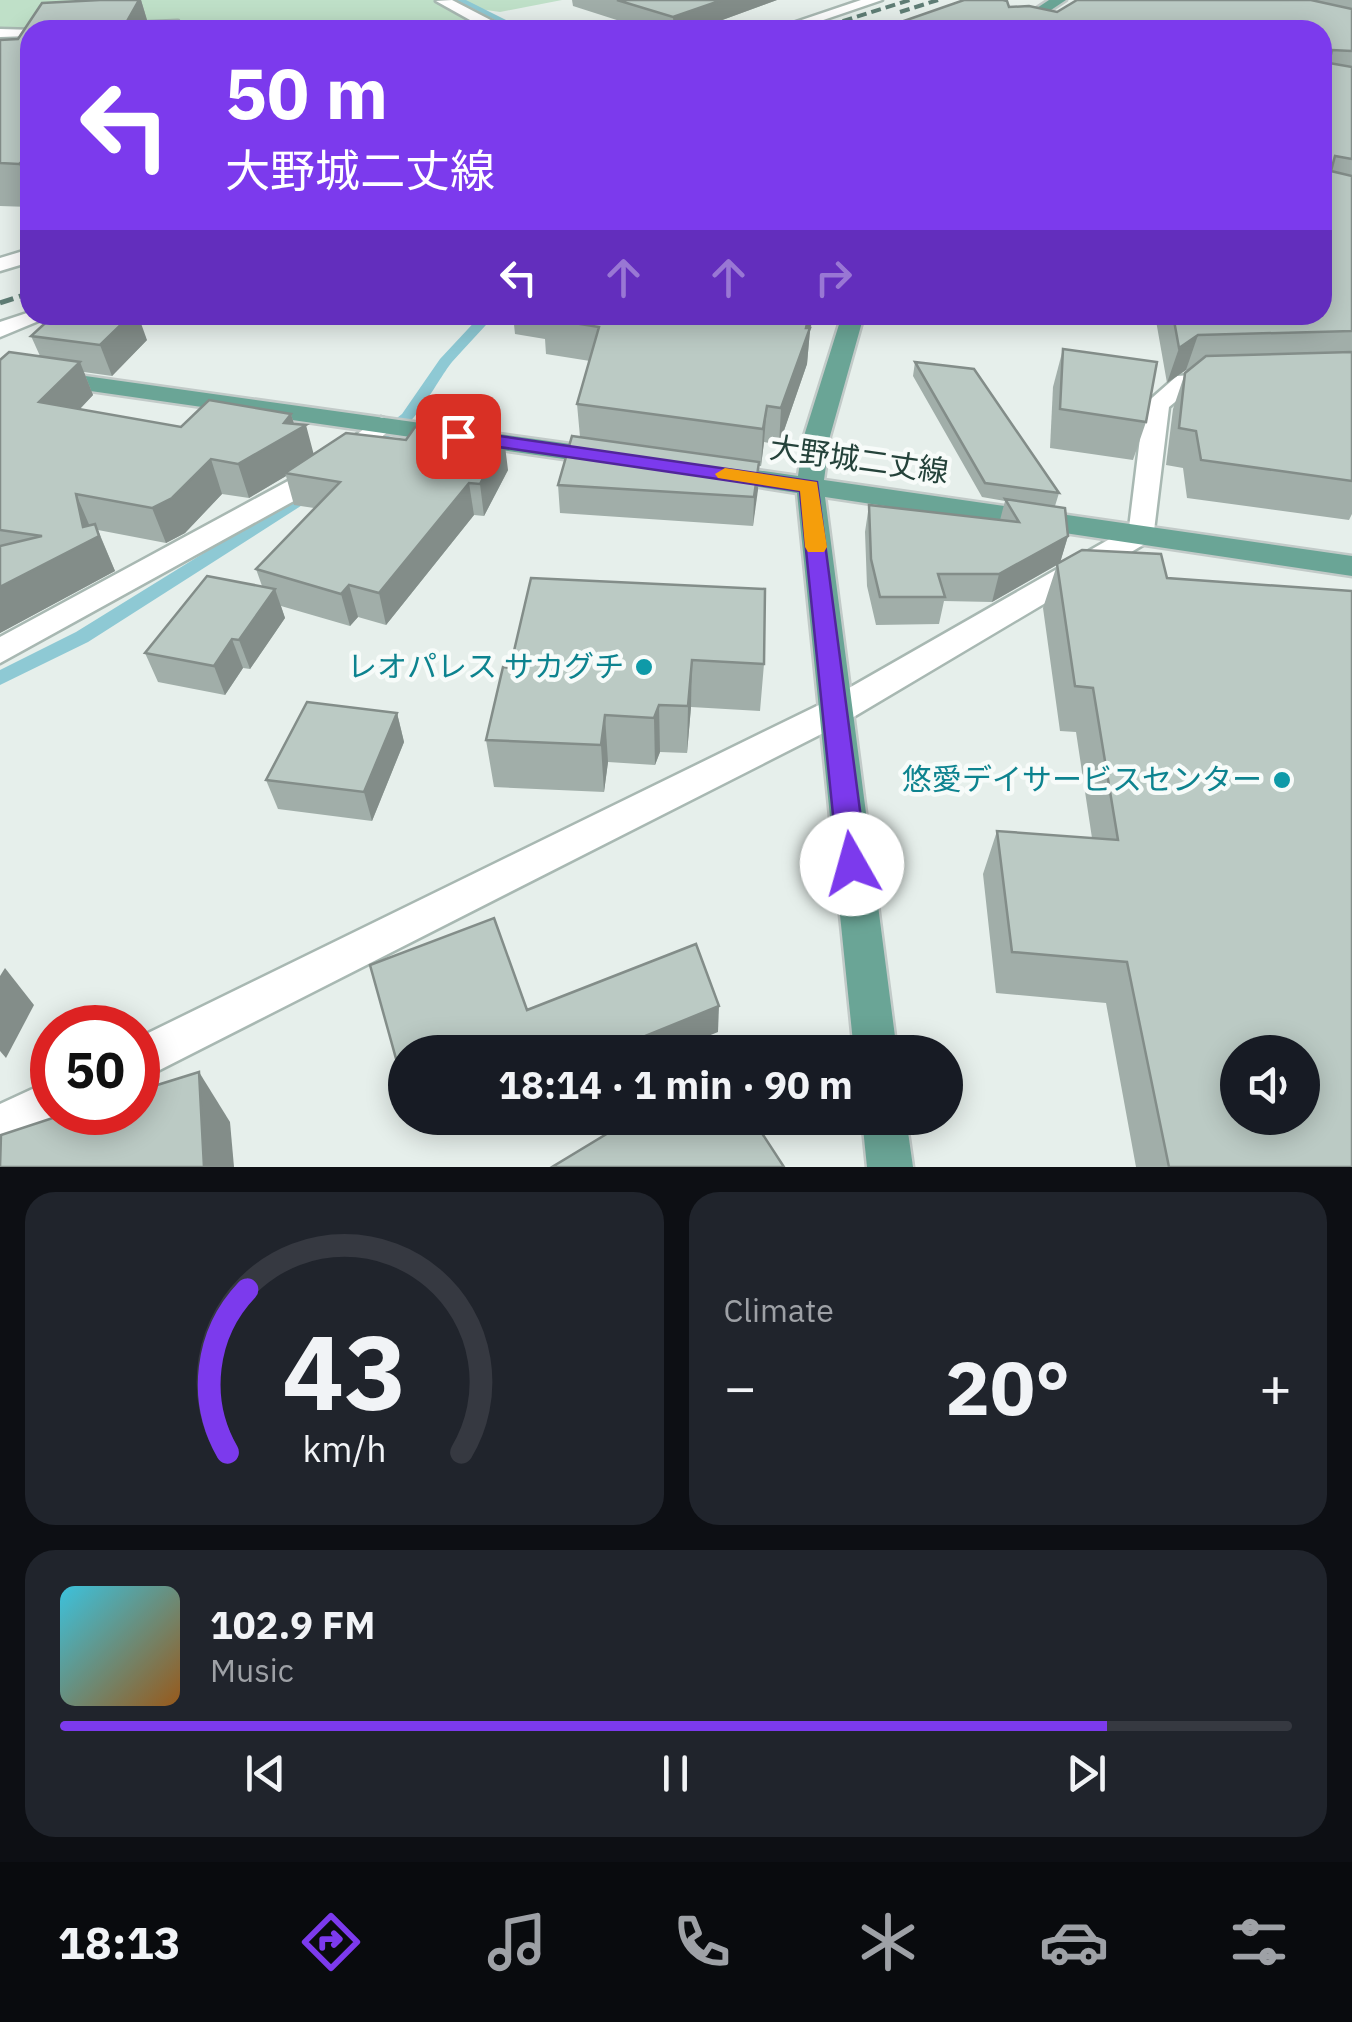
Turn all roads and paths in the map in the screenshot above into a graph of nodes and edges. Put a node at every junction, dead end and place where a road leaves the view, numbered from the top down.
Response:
1 (824, 0) edge
2 (874, 0) edge
3 (1059, 0) edge
4 (444, 2) edge
5 (480, 20) edge
6 (784, 20) edge
7 (811, 20) edge
8 (1028, 20) edge
9 (849, 325) edge
10 (6, 378) edge
11 (1263, 379) edge
12 (380, 426) junction
13 (631, 460) edge
14 (686, 468) edge
15 (810, 486) junction
16 (1144, 532) junction
17 (1352, 566) edge
18 (0, 651) edge
19 (833, 712) junction
20 (874, 1035) edge
21 (160, 1049) edge
22 (30, 1113) edge
23 (0, 1128) edge
24 (886, 1135) edge
25 (890, 1167) edge

1 - 6 street
2 - 7 street
3 - 8 main road
4 - 5 street
9 - 15 main road
10 - 12 main road
11 - 16 street
12 - 13 main road
12 - 18 street
14 - 15 main road, 大野城二丈線
15 - 16 main road, 大野城二丈線
15 - 19 main road
16 - 17 main road, 大野城二丈線
16 - 19 street
19 - 20 main road
19 - 21 street
22 - 23 street
24 - 25 main road

